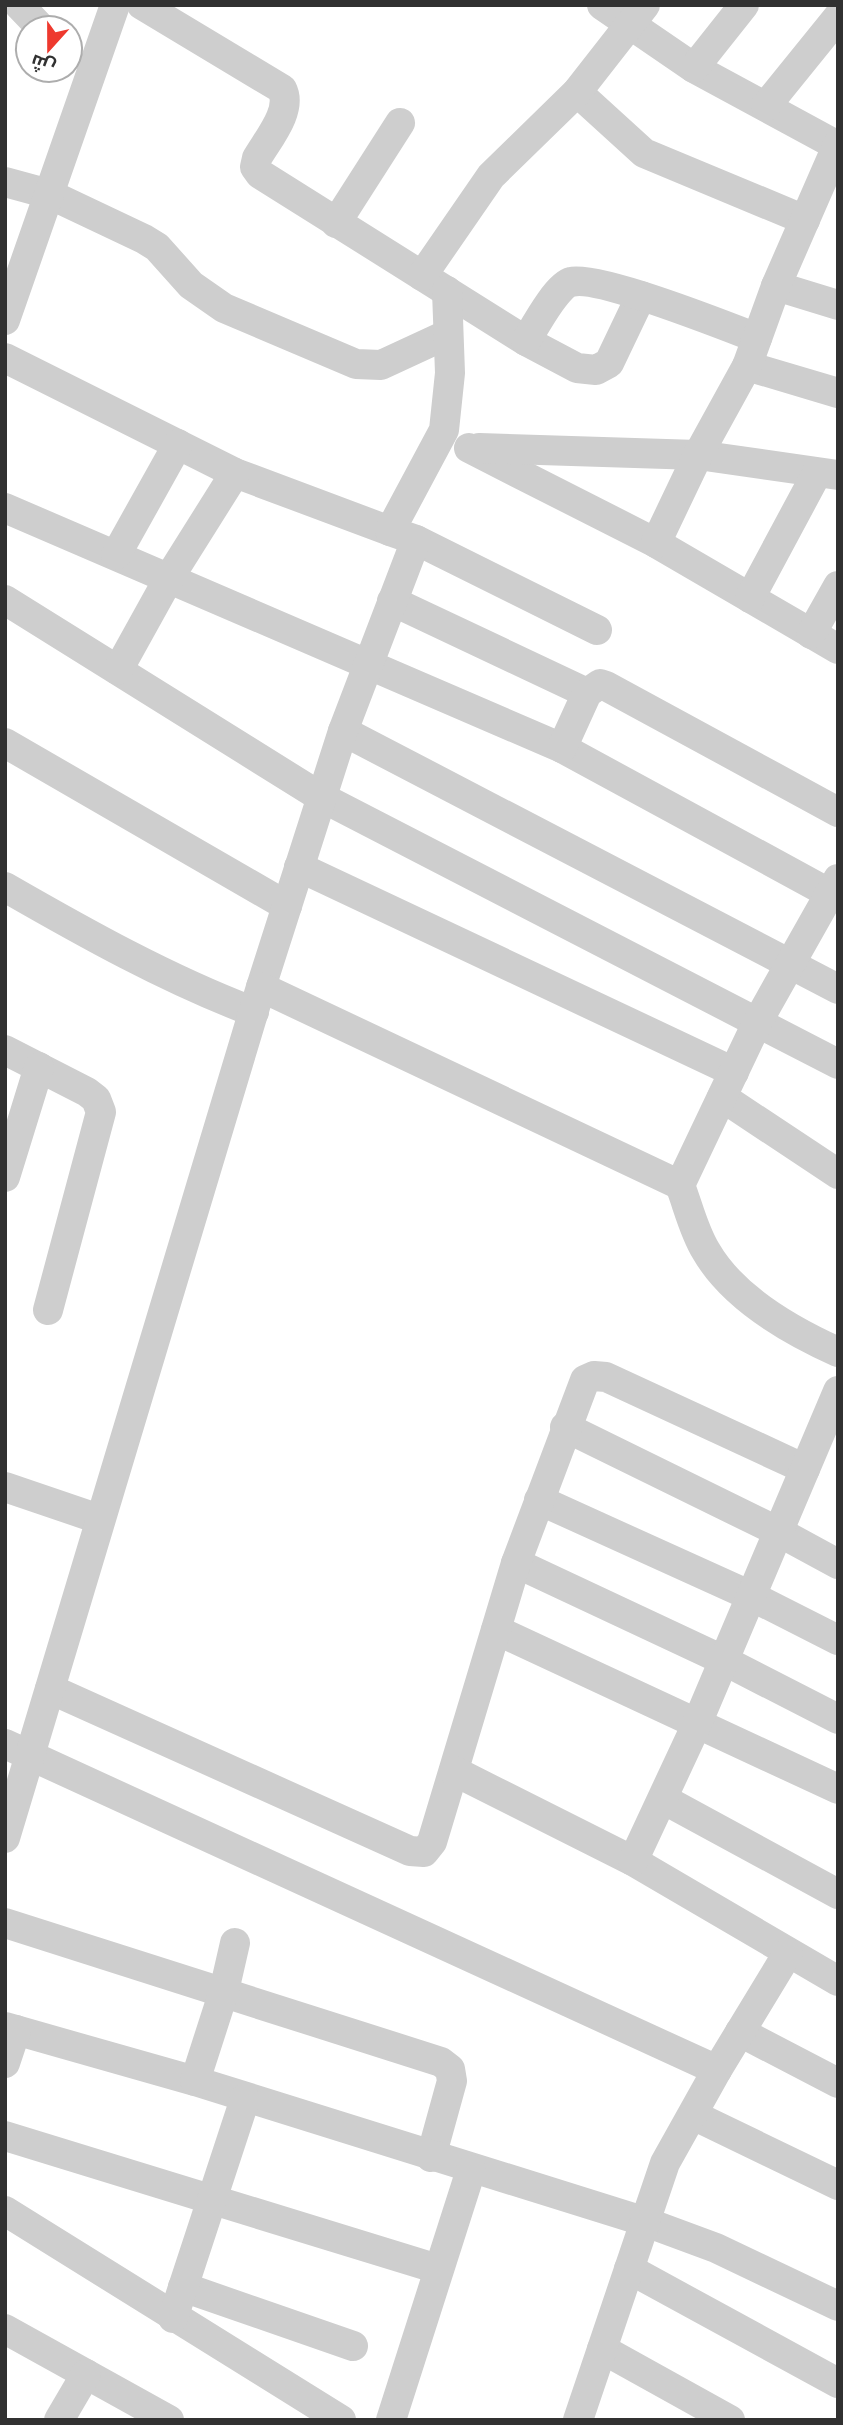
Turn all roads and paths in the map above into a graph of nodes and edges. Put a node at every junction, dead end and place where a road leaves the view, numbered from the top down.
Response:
1 (115, 5) edge
2 (142, 5) edge
3 (602, 5) edge
4 (744, 5) edge
5 (637, 16) edge
6 (838, 17) edge
7 (84, 52) edge
8 (694, 68) junction
9 (75, 84) edge
10 (577, 92) junction
11 (766, 106) junction
12 (400, 123) dead end
13 (837, 145) edge
14 (5, 182) edge
15 (49, 194) junction
16 (805, 220) junction
17 (336, 223) junction
18 (434, 283) junction
19 (776, 286) junction
20 (641, 296) junction
21 (838, 305) edge
22 (5, 320) edge
23 (448, 334) junction
24 (758, 338) junction
25 (526, 341) junction
26 (5, 358) edge
27 (747, 366) junction
28 (838, 393) edge
29 (178, 444) junction
30 (468, 448) junction
31 (433, 451) junction
32 (698, 455) junction
33 (831, 472) edge
34 (235, 473) junction
35 (5, 508) edge
36 (403, 536) junction
37 (656, 544) junction
38 (116, 555) junction
39 (169, 578) junction
40 (838, 586) edge
41 (750, 598) junction
42 (5, 600) edge
43 (392, 601) junction
44 (597, 630) dead end
45 (811, 634) junction
46 (838, 649) edge
47 (368, 663) junction
48 (118, 670) junction
49 (587, 693) junction
50 (343, 731) junction
51 (5, 743) edge
52 (562, 748) junction
53 (321, 797) junction
54 (838, 812) edge
55 (299, 867) junction
56 (5, 887) edge
57 (835, 890) edge
58 (287, 906) junction
59 (790, 963) junction
60 (838, 989) edge
61 (258, 1000) junction
62 (758, 1021) junction
63 (5, 1050) edge
64 (838, 1064) edge
65 (39, 1067) junction
66 (728, 1084) junction
67 (838, 1174) edge
68 (5, 1177) edge
69 (680, 1185) junction
70 (48, 1310) dead end
71 (836, 1348) edge
72 (838, 1391) edge
73 (565, 1427) junction
74 (805, 1469) junction
75 (5, 1487) edge
76 (539, 1500) junction
77 (99, 1519) junction
78 (779, 1532) junction
79 (516, 1563) junction
80 (838, 1564) edge
81 (751, 1596) junction
82 (496, 1630) junction
83 (838, 1640) edge
84 (723, 1660) junction
85 (50, 1689) junction
86 (838, 1719) edge
87 (696, 1726) junction
88 (18, 1750) edge
89 (453, 1771) junction
90 (838, 1789) edge
91 (663, 1799) junction
92 (5, 1838) edge
93 (633, 1861) junction
94 (838, 1894) edge
95 (5, 1923) edge
96 (235, 1943) dead end
97 (788, 1953) junction
98 (838, 1981) edge
99 (224, 1991) junction
100 (10, 2029) edge
101 (740, 2032) junction
102 (5, 2063) edge
103 (717, 2070) junction
104 (195, 2081) junction
105 (838, 2083) edge
106 (245, 2099) junction
107 (692, 2115) junction
108 (5, 2136) edge
109 (430, 2157) junction
110 (471, 2170) junction
111 (838, 2185) edge
112 (210, 2198) junction
113 (5, 2211) edge
114 (643, 2221) junction
115 (629, 2269) junction
116 (438, 2270) junction
117 (183, 2287) junction
118 (838, 2306) edge
119 (173, 2318) junction
120 (5, 2329) edge
121 (353, 2346) dead end
122 (602, 2349) junction
123 (86, 2374) junction
124 (838, 2384) edge
125 (58, 2420) edge
126 (169, 2420) edge
127 (341, 2420) edge
128 (391, 2420) edge
129 (578, 2420) edge
130 (730, 2420) edge

1 - 7 street
2 - 17 street
3 - 5 street
4 - 8 street
5 - 8 street
5 - 10 street
6 - 11 street
8 - 11 street
9 - 15 street
10 - 16 street
10 - 18 street
11 - 13 street
12 - 17 street
13 - 16 street
14 - 15 street
15 - 22 street
15 - 23 street
16 - 19 street
17 - 18 street
18 - 23 street
18 - 25 street
19 - 21 street
19 - 24 street
20 - 24 street
20 - 25 street
20 - 25 street
23 - 31 street
24 - 27 street
26 - 29 street
27 - 28 street
27 - 32 street
29 - 34 street
29 - 38 street
30 - 31 street
30 - 32 street
30 - 37 street
31 - 36 street
32 - 33 street
32 - 37 street
33 - 41 street
34 - 36 street
34 - 39 street
35 - 38 street
36 - 43 street
36 - 44 street
37 - 41 street
38 - 39 street
39 - 47 street
39 - 48 street
40 - 45 street
41 - 45 street
42 - 48 street
43 - 47 street
43 - 49 street
45 - 46 street
47 - 50 street
47 - 52 street
48 - 53 street
49 - 52 street
49 - 54 street
50 - 53 street
50 - 59 street
51 - 58 street
52 - 57 street
53 - 55 street
53 - 62 street
55 - 58 street
55 - 66 street
56 - 61 street
57 - 59 street
58 - 61 street
59 - 60 street
59 - 62 street
61 - 69 street
61 - 77 street
62 - 64 street
62 - 66 street
63 - 65 street
65 - 68 street
65 - 70 street
66 - 67 street
66 - 69 street
69 - 71 street
72 - 74 street
73 - 74 street
73 - 76 street
73 - 78 street
74 - 78 street
75 - 77 street
76 - 79 street
76 - 81 street
77 - 85 street
78 - 80 street
78 - 81 street
79 - 82 street
79 - 84 street
81 - 83 street
81 - 84 street
82 - 87 street
82 - 89 street
84 - 86 street
84 - 87 street
85 - 88 street
85 - 89 street
87 - 90 street
87 - 91 street
88 - 92 street
88 - 103 street
89 - 93 street
91 - 93 street
91 - 94 street
93 - 97 street
95 - 99 street
96 - 99 street
97 - 98 street
97 - 101 street
99 - 104 street
99 - 109 street
100 - 102 street
100 - 104 street
101 - 103 street
101 - 105 street
103 - 107 street
104 - 106 street
106 - 109 street
106 - 112 street
107 - 111 street
107 - 114 street
108 - 112 street
109 - 110 street
110 - 114 street
110 - 116 street
112 - 116 street
112 - 117 street
113 - 119 street
114 - 115 street
114 - 118 street
115 - 122 street
115 - 124 street
116 - 128 street
117 - 119 street
117 - 121 street
119 - 127 street
120 - 123 street
122 - 129 street
122 - 130 street
123 - 125 street
123 - 126 street

